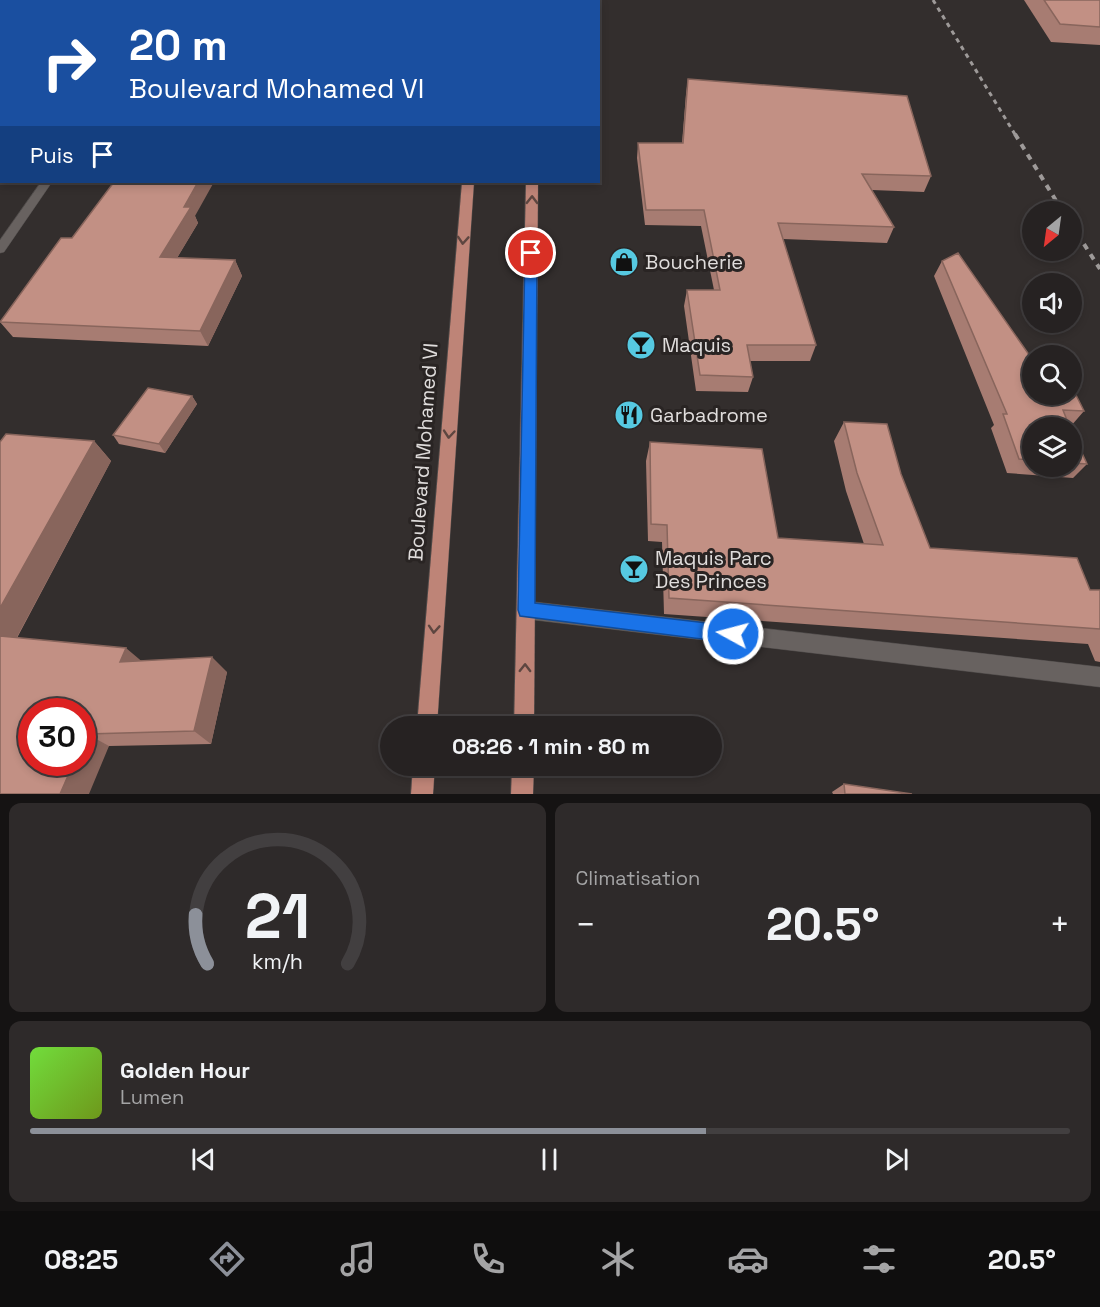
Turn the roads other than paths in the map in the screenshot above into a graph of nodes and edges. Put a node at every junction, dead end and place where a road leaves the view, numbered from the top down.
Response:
1 (45, 183) edge
2 (468, 183) edge
3 (532, 183) edge
4 (0, 249) edge
5 (526, 610) junction
6 (1100, 677) edge
7 (428, 716) edge
8 (524, 716) edge
9 (423, 776) edge
10 (523, 776) edge
11 (422, 794) edge
12 (522, 794) edge

1 - 4 street
2 -> 7 main road, Boulevard Mohamed VI
5 -> 3 main road
5 - 6 street
8 -> 5 main road
9 - 11 main road
10 - 12 main road

